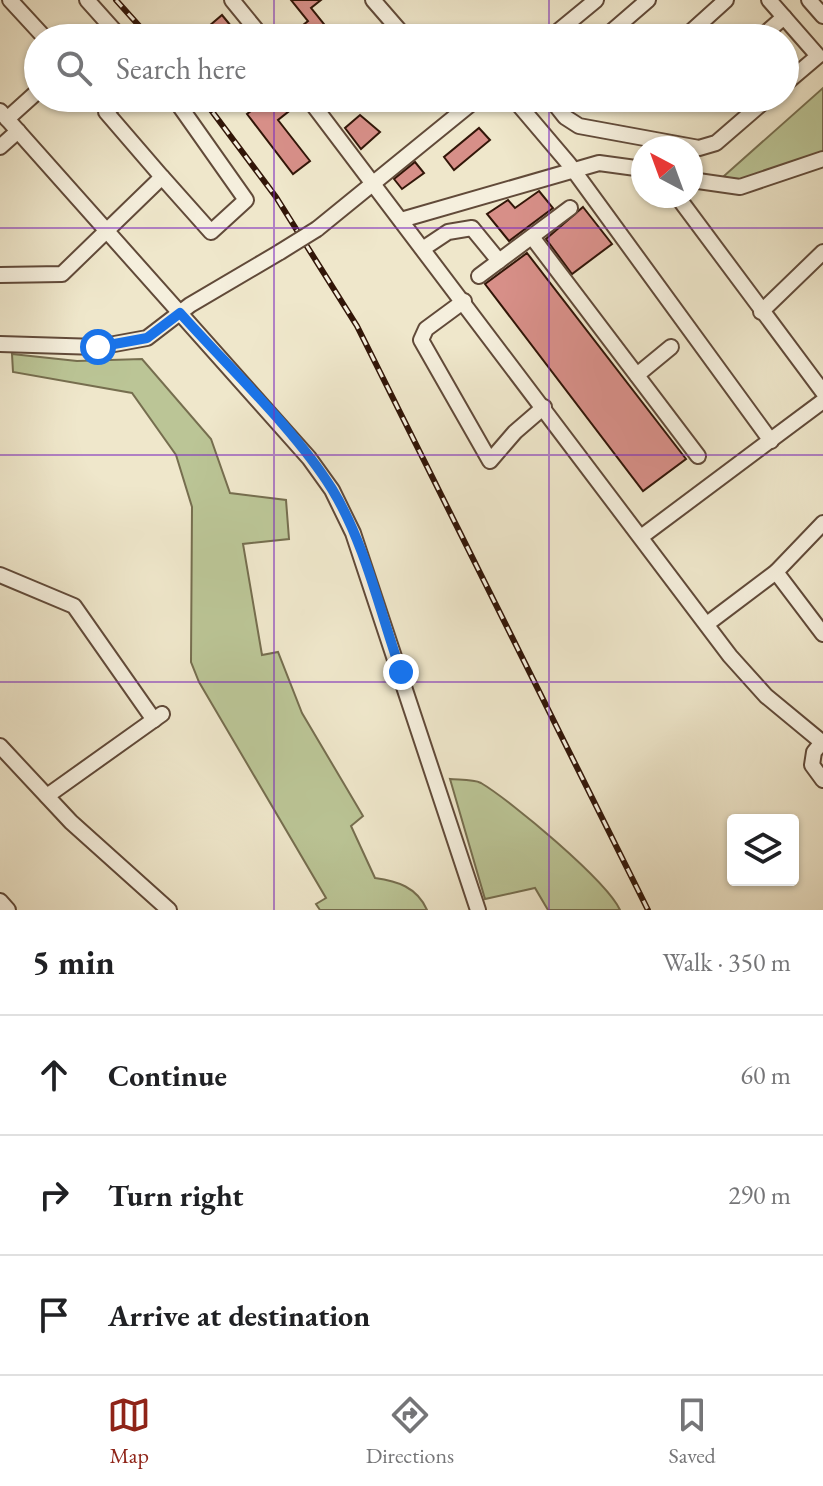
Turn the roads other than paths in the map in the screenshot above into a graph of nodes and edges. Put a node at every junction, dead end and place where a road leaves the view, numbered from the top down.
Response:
1 (10, 0) edge
2 (87, 0) edge
3 (373, 0) edge
4 (596, 0) edge
5 (648, 0) edge
6 (726, 0) edge
7 (769, 0) edge
8 (809, 0) edge
9 (240, 3) edge
10 (823, 16) edge
11 (784, 17) junction
12 (32, 24) edge
13 (109, 24) edge
14 (254, 24) edge
15 (389, 24) edge
16 (567, 24) edge
17 (620, 24) edge
18 (699, 24) edge
19 (776, 24) edge
20 (790, 24) edge
21 (799, 34) edge
22 (799, 72) edge
23 (24, 101) edge
24 (106, 112) edge
25 (184, 112) edge
26 (320, 112) edge
27 (452, 112) edge
28 (525, 112) edge
29 (561, 112) edge
30 (752, 112) edge
31 (3, 115) edge
32 (18, 131) junction
33 (0, 147) edge
34 (823, 159) edge
35 (631, 167) edge
36 (574, 171) junction
37 (162, 177) junction
38 (703, 182) edge
39 (375, 185) junction
40 (570, 208) dead end
41 (686, 208) edge
42 (401, 220) junction
43 (108, 230) junction
44 (532, 237) junction
45 (424, 248) junction
46 (823, 252) edge
47 (499, 261) junction
48 (0, 275) edge
49 (479, 276) dead end
50 (464, 301) junction
51 (761, 312) junction
52 (180, 313) junction
53 (0, 344) edge
54 (671, 347) dead end
55 (637, 375) junction
56 (823, 392) edge
57 (823, 401) edge
58 (544, 407) junction
59 (771, 441) junction
60 (698, 456) dead end
61 (823, 523) edge
62 (641, 537) junction
63 (776, 572) junction
64 (0, 575) edge
65 (707, 624) junction
66 (823, 634) edge
67 (822, 742) edge
68 (0, 746) edge
69 (823, 780) edge
70 (47, 796) junction
71 (0, 901) edge
72 (8, 910) edge
73 (169, 910) edge
74 (478, 910) edge

1 - 12 street
2 - 13 street
3 - 15 street
4 - 16 street
5 - 17 street
6 - 18 street
7 - 11 street
8 - 10 street
9 - 14 street
11 - 19 street
11 - 20 street
21 - 22 street
23 - 31 street
24 - 37 street
25 - 37 street
26 - 39 street
27 - 39 street
28 - 36 street
29 - 30 street
31 - 32 street
32 - 33 street
32 - 43 street
34 - 38 street
35 - 36 street
36 - 42 street
36 - 59 street
37 - 43 street
39 - 42 street
39 - 52 street, bridge
40 - 44 street
41 - 51 street
42 - 45 street
43 - 48 street
43 - 52 street
44 - 47 street
44 - 55 street
45 - 47 street
45 - 50 street
46 - 51 street
47 - 49 street
50 - 58 street
50 - 58 street
51 - 56 street
52 - 53 street
52 - 74 street
54 - 55 street
55 - 60 street
57 - 59 street
58 - 62 street
59 - 62 street
61 - 63 street
62 - 65 street
63 - 65 street
63 - 66 street
64 - 70 street
65 - 67 street
67 - 69 street
68 - 70 street
70 - 73 street
71 - 72 street

